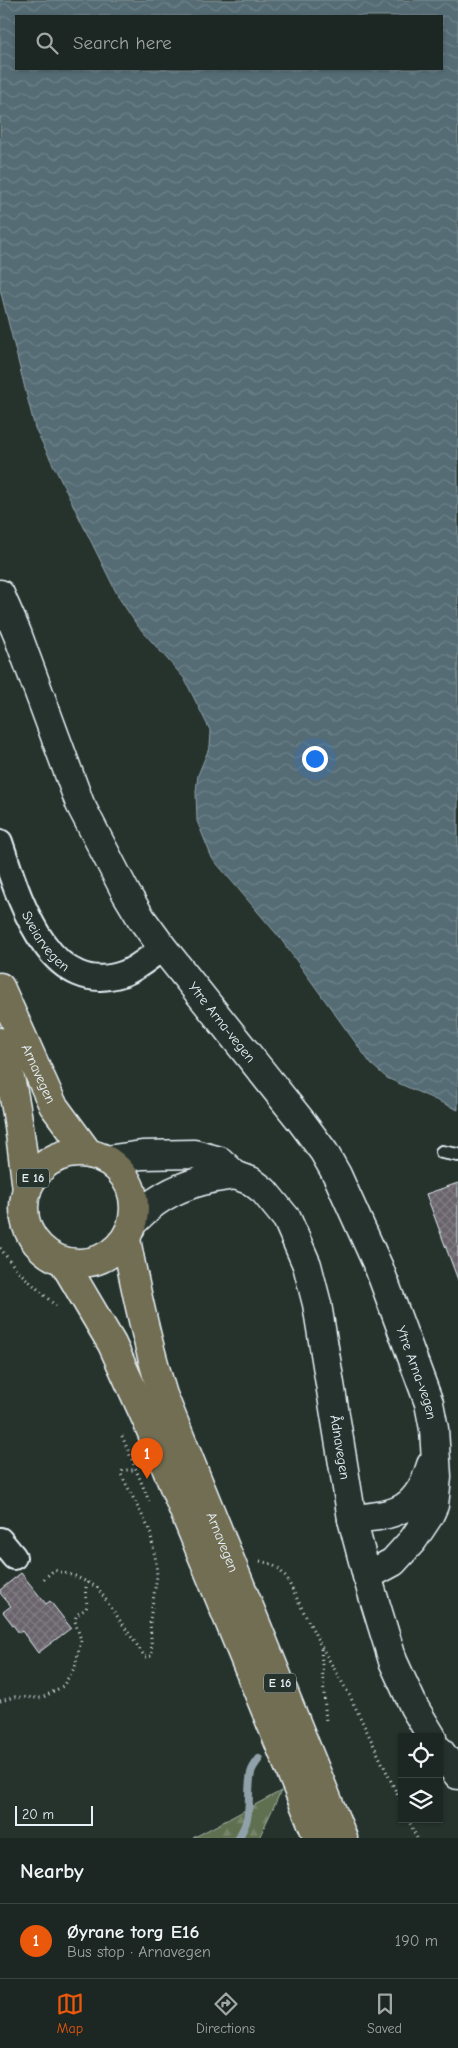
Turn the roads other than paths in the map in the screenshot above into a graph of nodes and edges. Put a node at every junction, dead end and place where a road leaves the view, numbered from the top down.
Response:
1 (0, 594) edge
2 (0, 842) edge
3 (163, 948) junction
4 (0, 987) edge
5 (0, 1042) edge
6 (442, 1152) dead end
7 (458, 1155) edge
8 (98, 1157) junction
9 (236, 1175) junction
10 (27, 1190) junction
11 (129, 1231) junction
12 (63, 1261) junction
13 (435, 1450) junction
14 (352, 1519) junction
15 (367, 1576) junction
16 (430, 1733) edge
17 (443, 1755) edge
18 (458, 1775) edge
19 (318, 1838) edge
20 (343, 1838) edge

1 - 3 street, Ytre Arna-vegen
2 - 3 street, Sveiarvegen
3 - 13 street, Ytre Arna-vegen
4 - 8 highway, Arnavegen / E 16
5 - 10 highway, Arnavegen / E 16
6 - 7 lane
8 - 9 street, Ådnavegen
8 - 10 highway, E 16
8 - 11 highway, E 16
9 - 11 street
9 - 14 street, Ådnavegen
10 - 12 highway, E 16
11 - 12 highway, E 16
11 - 20 highway, Arnavegen / E 16
12 - 19 highway, Arnavegen / E 16
13 - 14 street, Ytre Arna-vegen
13 - 15 street, Ytre Arna-vegen
14 - 15 street, Ådnavegen
15 - 16 street, Ådnavegen
17 - 18 street

